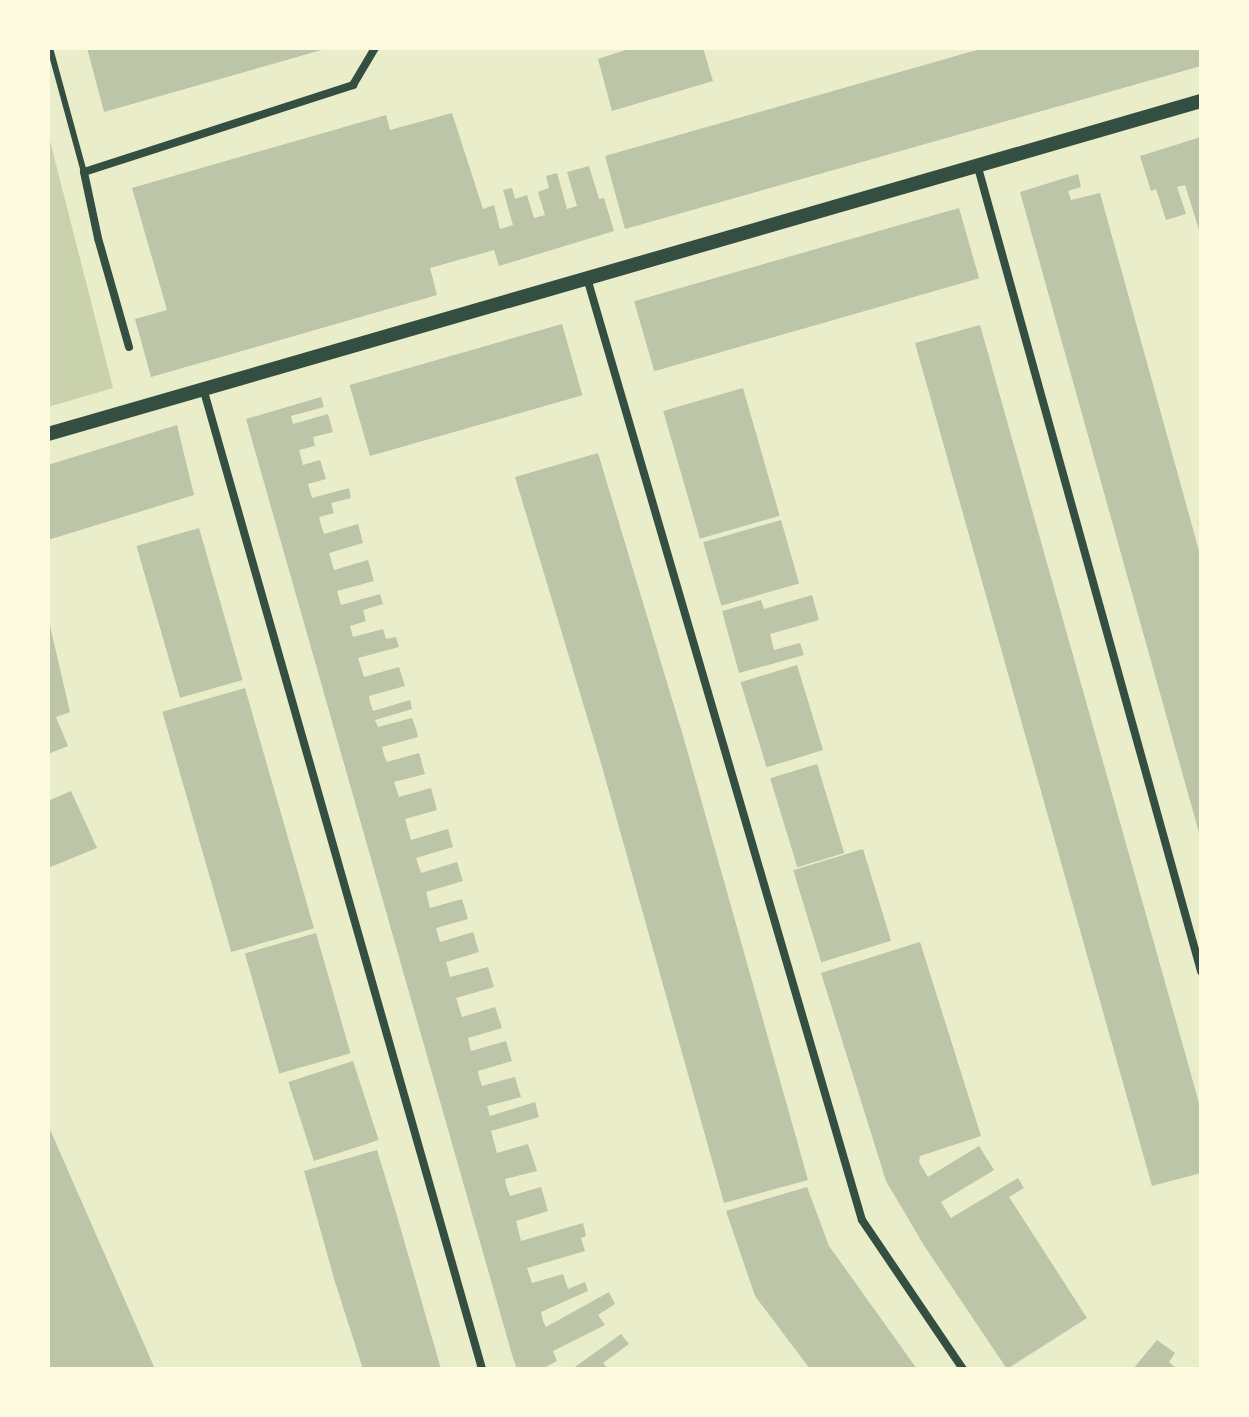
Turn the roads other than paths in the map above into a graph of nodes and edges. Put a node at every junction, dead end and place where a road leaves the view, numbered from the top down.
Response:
1 (50, 48) edge
2 (375, 48) edge
3 (1201, 101) edge
4 (977, 164) junction
5 (84, 172) junction
6 (587, 277) junction
7 (129, 347) dead end
8 (203, 388) junction
9 (48, 434) edge
10 (1201, 971) edge
11 (482, 1369) edge
12 (963, 1369) edge

1 - 5 lane
2 - 5 street
3 - 4 street
4 - 6 street
4 - 10 street
5 - 7 street
6 - 8 street
6 - 12 street
8 - 9 street
8 - 11 street

